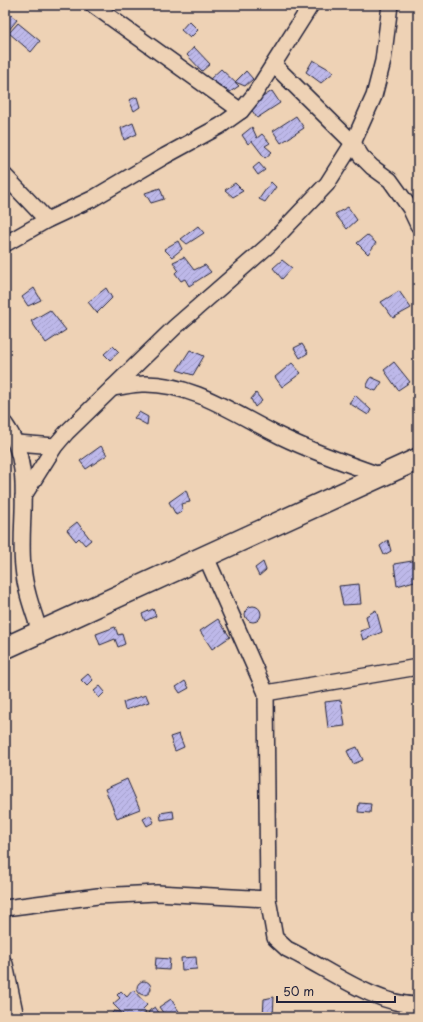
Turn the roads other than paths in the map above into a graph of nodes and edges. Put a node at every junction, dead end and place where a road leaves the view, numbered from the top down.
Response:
1 (93, 5) edge
2 (311, 5) edge
3 (390, 5) edge
4 (274, 66) junction
5 (241, 111) junction
6 (353, 143) junction
7 (5, 176) edge
8 (47, 220) junction
9 (418, 225) edge
10 (5, 244) edge
11 (112, 388) junction
12 (5, 424) edge
13 (17, 443) junction
14 (55, 446) junction
15 (418, 459) edge
16 (382, 476) junction
17 (23, 497) junction
18 (206, 557) junction
19 (40, 632) junction
20 (5, 648) edge
21 (418, 667) edge
22 (266, 693) junction
23 (268, 899) junction
24 (5, 908) edge
25 (5, 964) edge
26 (418, 1006) edge
27 (16, 1017) edge

1 - 5 street
2 - 4 street
3 - 6 street
4 - 5 street
4 - 6 street
5 - 8 street
6 - 9 street
6 - 11 street
7 - 8 street
8 - 10 street
11 - 14 street
11 - 16 street
12 - 13 street
13 - 14 street
13 - 17 street
14 - 17 street
15 - 16 street
16 - 18 street
17 - 19 street
18 - 19 street
18 - 22 street
19 - 20 street
21 - 22 street
22 - 23 street
23 - 24 street
23 - 26 street
25 - 27 street

